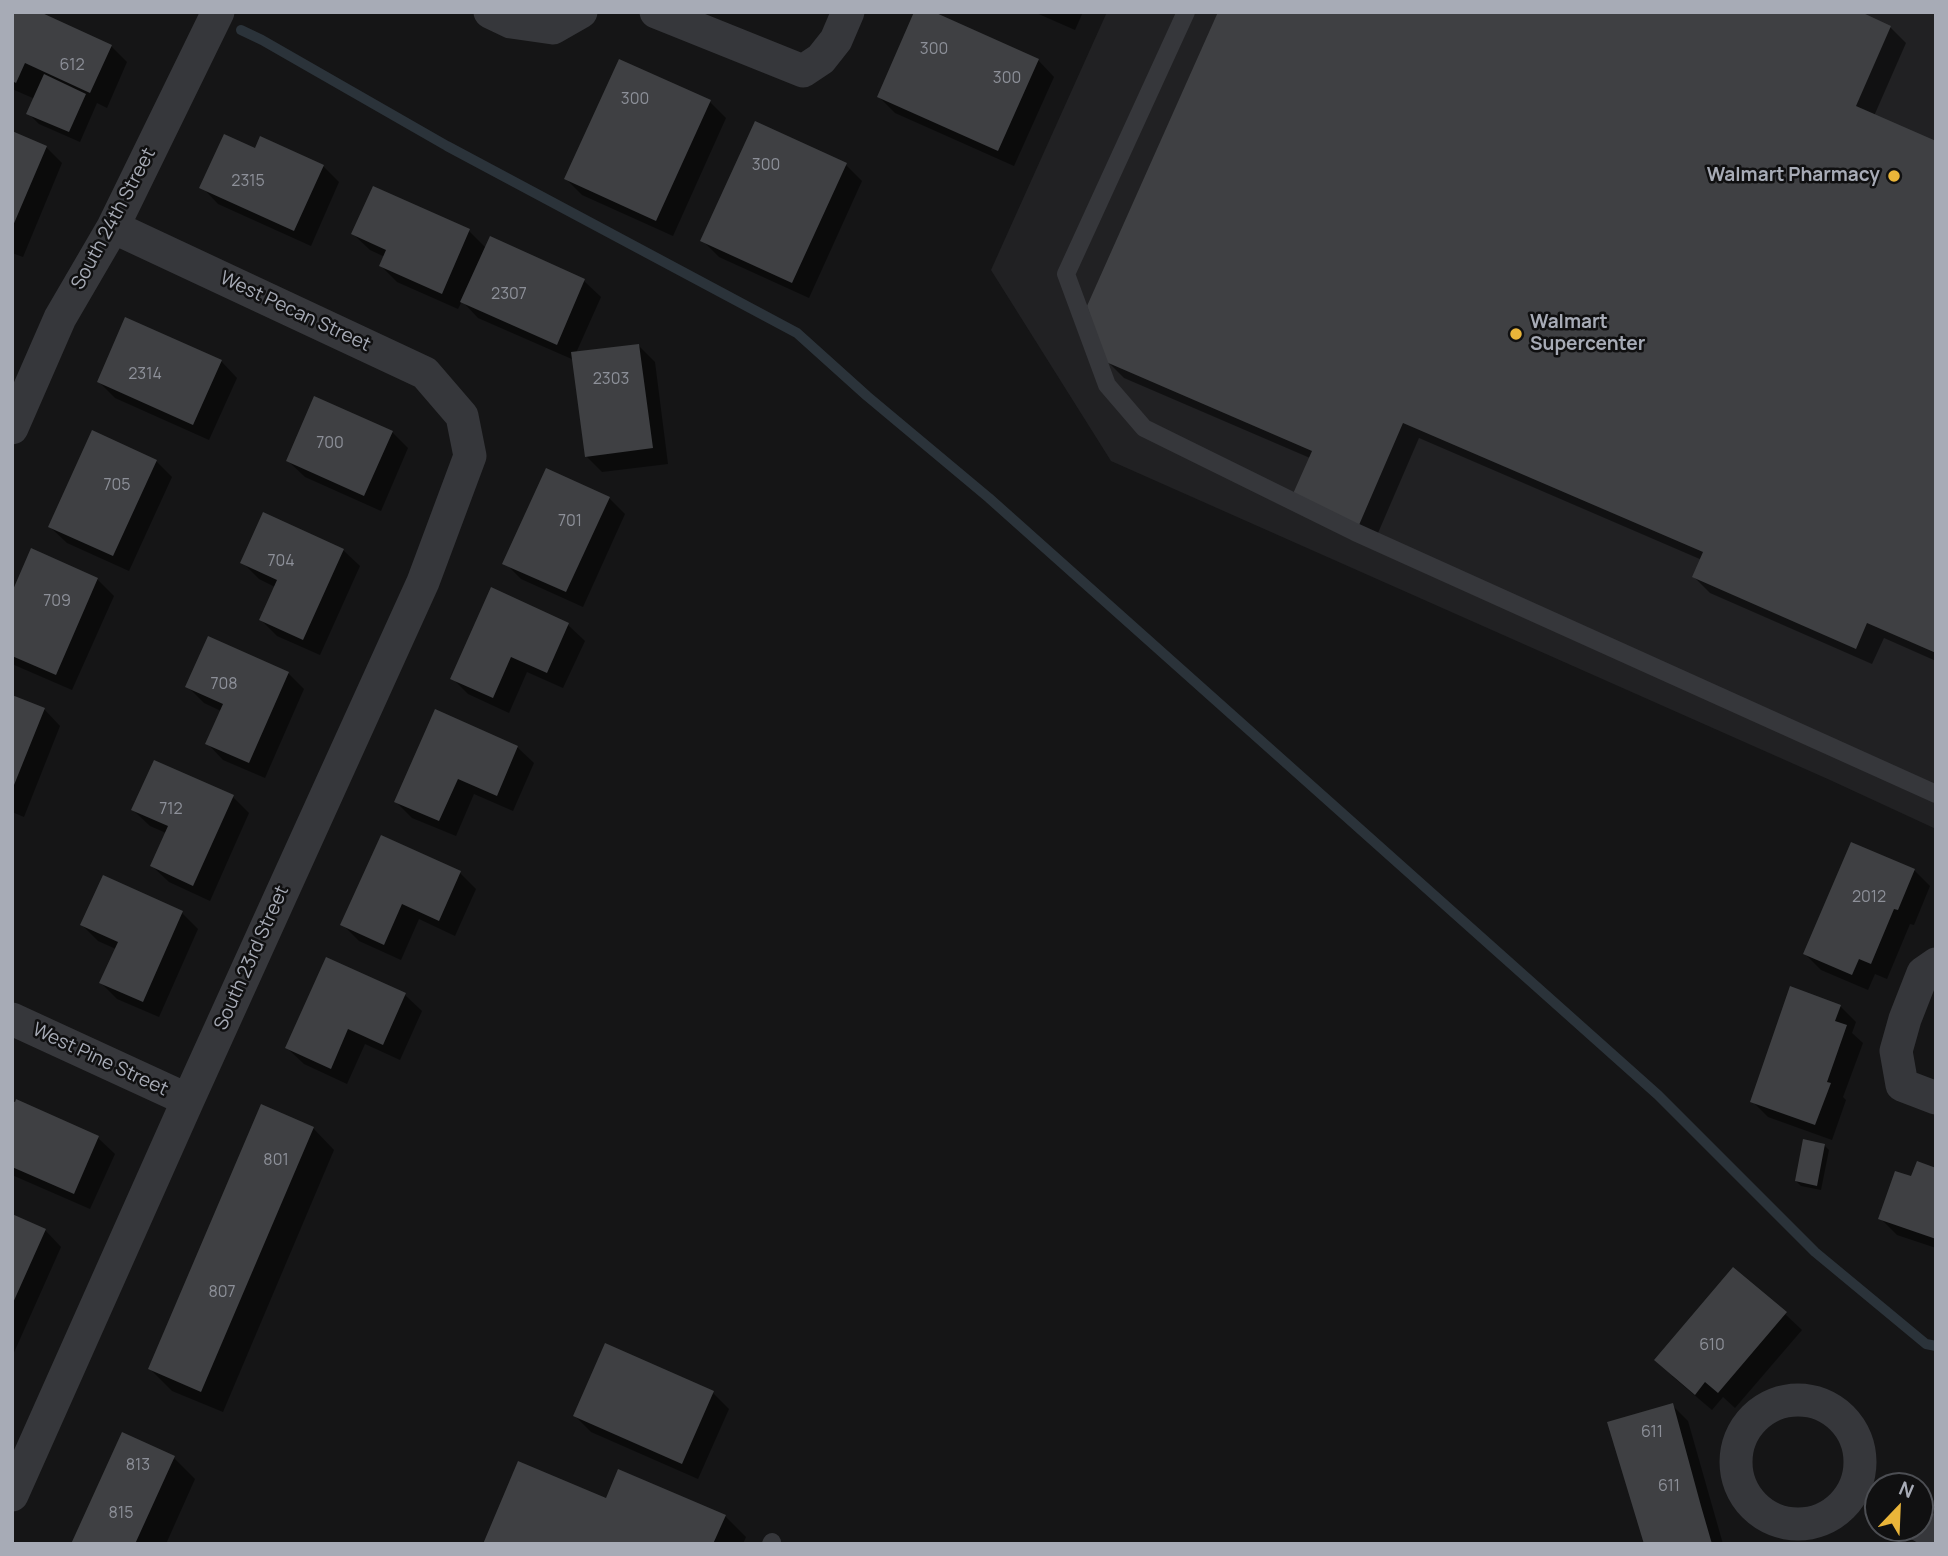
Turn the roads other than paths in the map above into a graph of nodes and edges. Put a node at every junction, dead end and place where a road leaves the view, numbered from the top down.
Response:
1 (218, 12) edge
2 (490, 12) edge
3 (581, 12) edge
4 (656, 12) edge
5 (848, 12) edge
6 (1186, 12) edge
7 (113, 227) junction
8 (462, 416) joint
9 (12, 428) edge
10 (1936, 794) edge
11 (1936, 964) edge
12 (12, 1019) edge
13 (1936, 1098) edge
14 (188, 1100) junction
15 (12, 1495) edge

1 - 7 street, South 24th Street
2 - 3 street
4 - 5 street
6 - 10 lane
7 - 8 street, West Pecan Street
7 - 9 street, South 24th Street
8 - 14 street, South 23rd Street
11 - 13 street
12 - 14 street, West Pine Street
14 - 15 street, South 23rd Street

